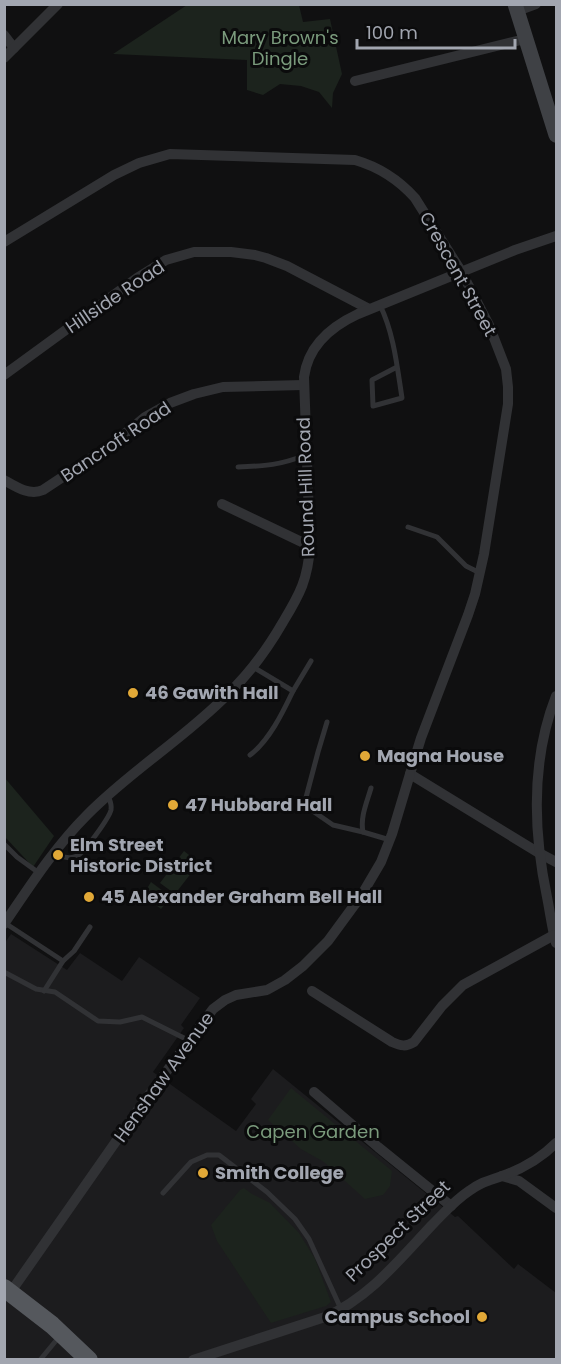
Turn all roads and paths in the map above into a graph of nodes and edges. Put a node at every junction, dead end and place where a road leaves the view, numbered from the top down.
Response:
1 (58, 4) edge
2 (536, 4) edge
3 (516, 8) edge
4 (4, 35) edge
5 (525, 39) junction
6 (14, 48) junction
7 (4, 58) edge
8 (355, 81) dead end
9 (556, 130) edge
10 (556, 236) edge
11 (4, 242) edge
12 (461, 271) junction
13 (374, 307) junction
14 (397, 367) junction
15 (4, 375) edge
16 (303, 385) junction
17 (306, 455) junction
18 (238, 467) dead end
19 (4, 480) edge
20 (222, 504) dead end
21 (408, 527) dead end
22 (310, 546) junction
23 (480, 573) junction
24 (311, 661) dead end
25 (253, 667) junction
26 (293, 691) junction
27 (556, 696) edge
28 (327, 722) dead end
29 (250, 755) dead end
30 (410, 774) junction
31 (371, 788) dead end
32 (108, 792) junction
33 (363, 832) junction
34 (390, 840) junction
35 (4, 844) edge
36 (53, 854) junction
37 (539, 854) junction
38 (556, 862) edge
39 (39, 873) junction
40 (5, 924) edge
41 (90, 927) dead end
42 (555, 938) edge
43 (63, 961) junction
44 (4, 972) edge
45 (44, 991) junction
46 (312, 992) dead end
47 (190, 1041) junction
48 (314, 1092) dead end
49 (556, 1143) edge
50 (502, 1176) junction
51 (163, 1193) dead end
52 (451, 1206) junction
53 (556, 1208) edge
54 (7, 1290) edge
55 (341, 1309) junction
56 (62, 1334) junction
57 (214, 1356) edge
58 (40, 1359) edge
59 (90, 1359) edge
60 (193, 1359) edge

1 - 6 street
2 - 3 street
3 - 5 main road
4 - 6 street
5 - 8 street
5 - 9 main road
6 - 7 street
10 - 12 street, Round Hill Road
11 - 12 street, Crescent Street
12 - 13 street, Round Hill Road
12 - 23 street, Crescent Street
13 - 14 lane
13 - 15 street, Hillside Road
13 - 16 street, Round Hill Road
14 - 14 lane
16 - 17 street, Round Hill Road
16 - 19 street, Bancroft Road
17 - 18 lane
17 - 22 street, Round Hill Road
20 - 22 street
21 - 23 lane
22 - 25 street, Round Hill Road
23 - 30 street, Crescent Street
24 - 26 lane
25 - 26 lane
25 - 32 street, Round Hill Road
26 - 29 lane
27 - 37 street
28 - 33 lane
30 - 34 street, Henshaw Avenue
30 - 37 street
31 - 33 lane
32 - 36 street, Round Hill Road
32 - 36 lane
33 - 34 lane
34 - 47 street, Henshaw Avenue
35 - 39 lane
36 - 39 street, Round Hill Road
37 - 38 street
37 - 42 street
39 - 40 street, Round Hill Road
40 - 43 lane
41 - 43 lane
42 - 46 street
43 - 45 lane
44 - 45 lane
45 - 47 lane
47 - 54 street, Henshaw Avenue
48 - 52 street
49 - 50 street, Prospect Street
50 - 52 street, Prospect Street
50 - 53 street
51 - 55 lane
52 - 55 street, Prospect Street
54 - 56 highway
55 - 57 street, Prospect Street
56 - 58 lane
56 - 59 highway
57 - 60 street, Prospect Street

